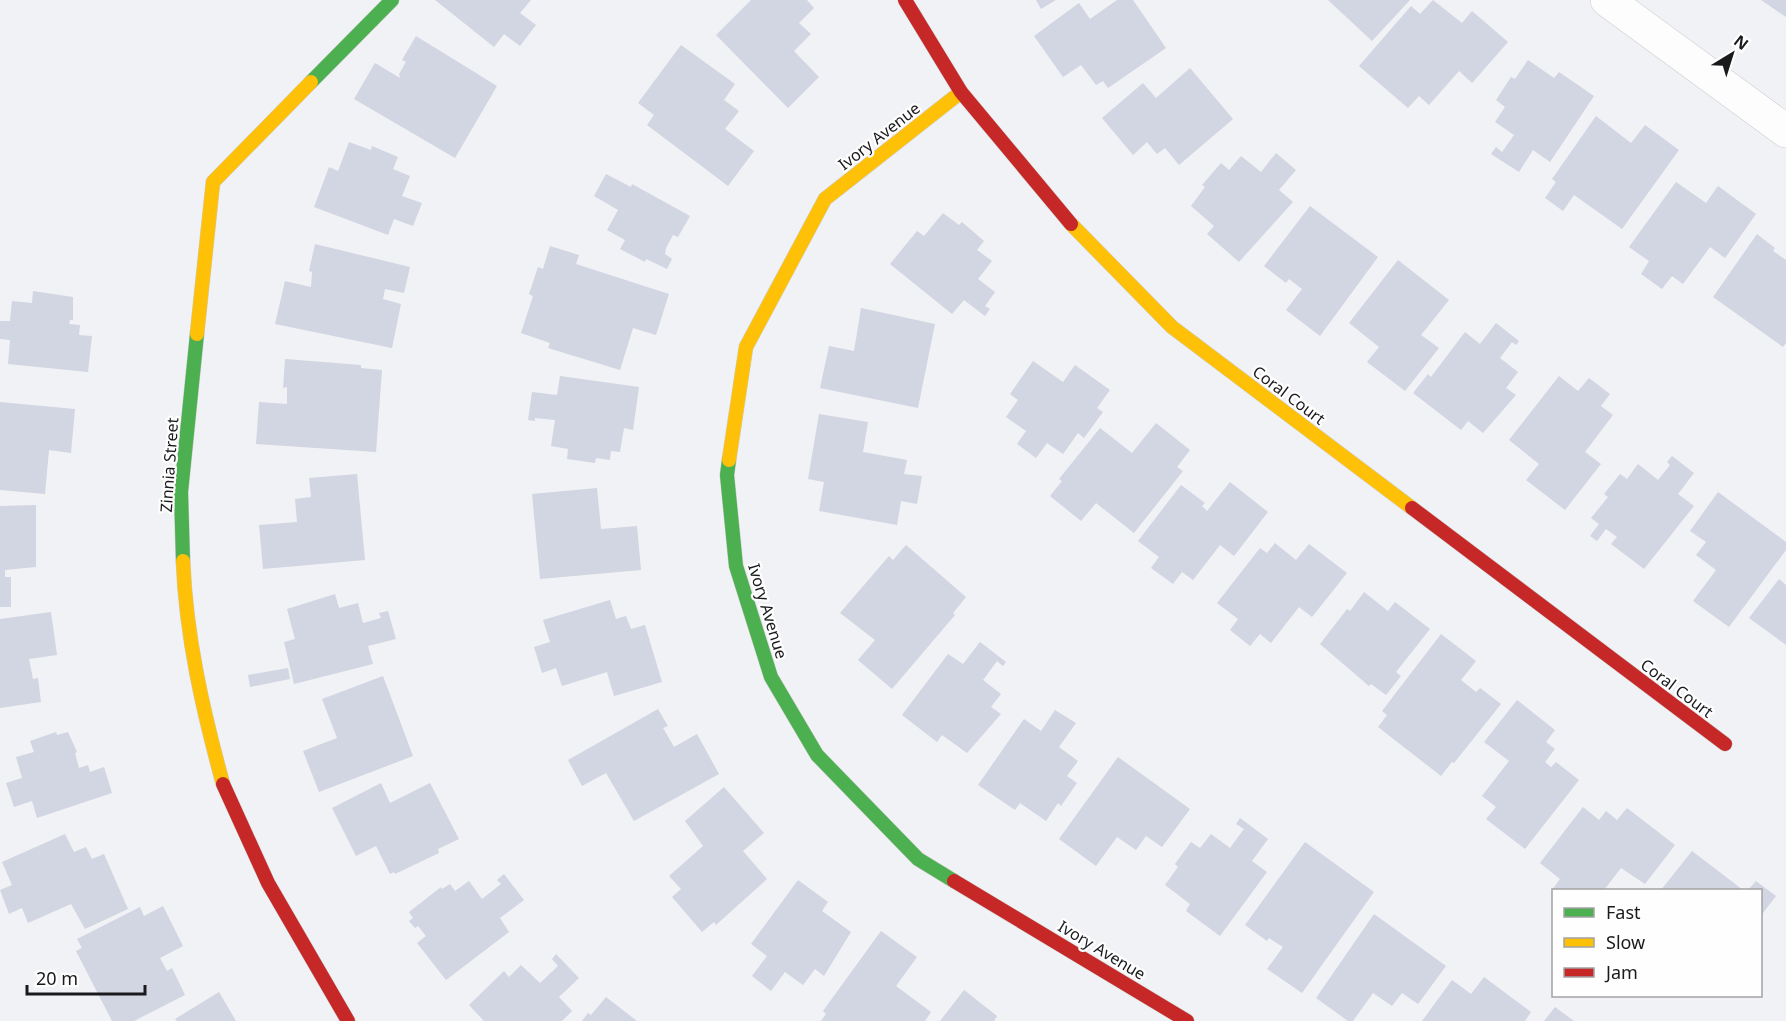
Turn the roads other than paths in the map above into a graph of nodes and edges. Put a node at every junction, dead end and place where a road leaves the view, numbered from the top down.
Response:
1 (392, 0) edge
2 (905, 0) edge
3 (1607, 0) edge
4 (961, 93) junction
5 (1786, 131) edge
6 (1725, 744) dead end
7 (348, 1021) edge
8 (1187, 1021) edge

1 - 7 street, Zinnia Street
2 - 4 street, Coral Court
3 - 5 street
4 - 6 street, Coral Court
4 - 8 street, Ivory Avenue

